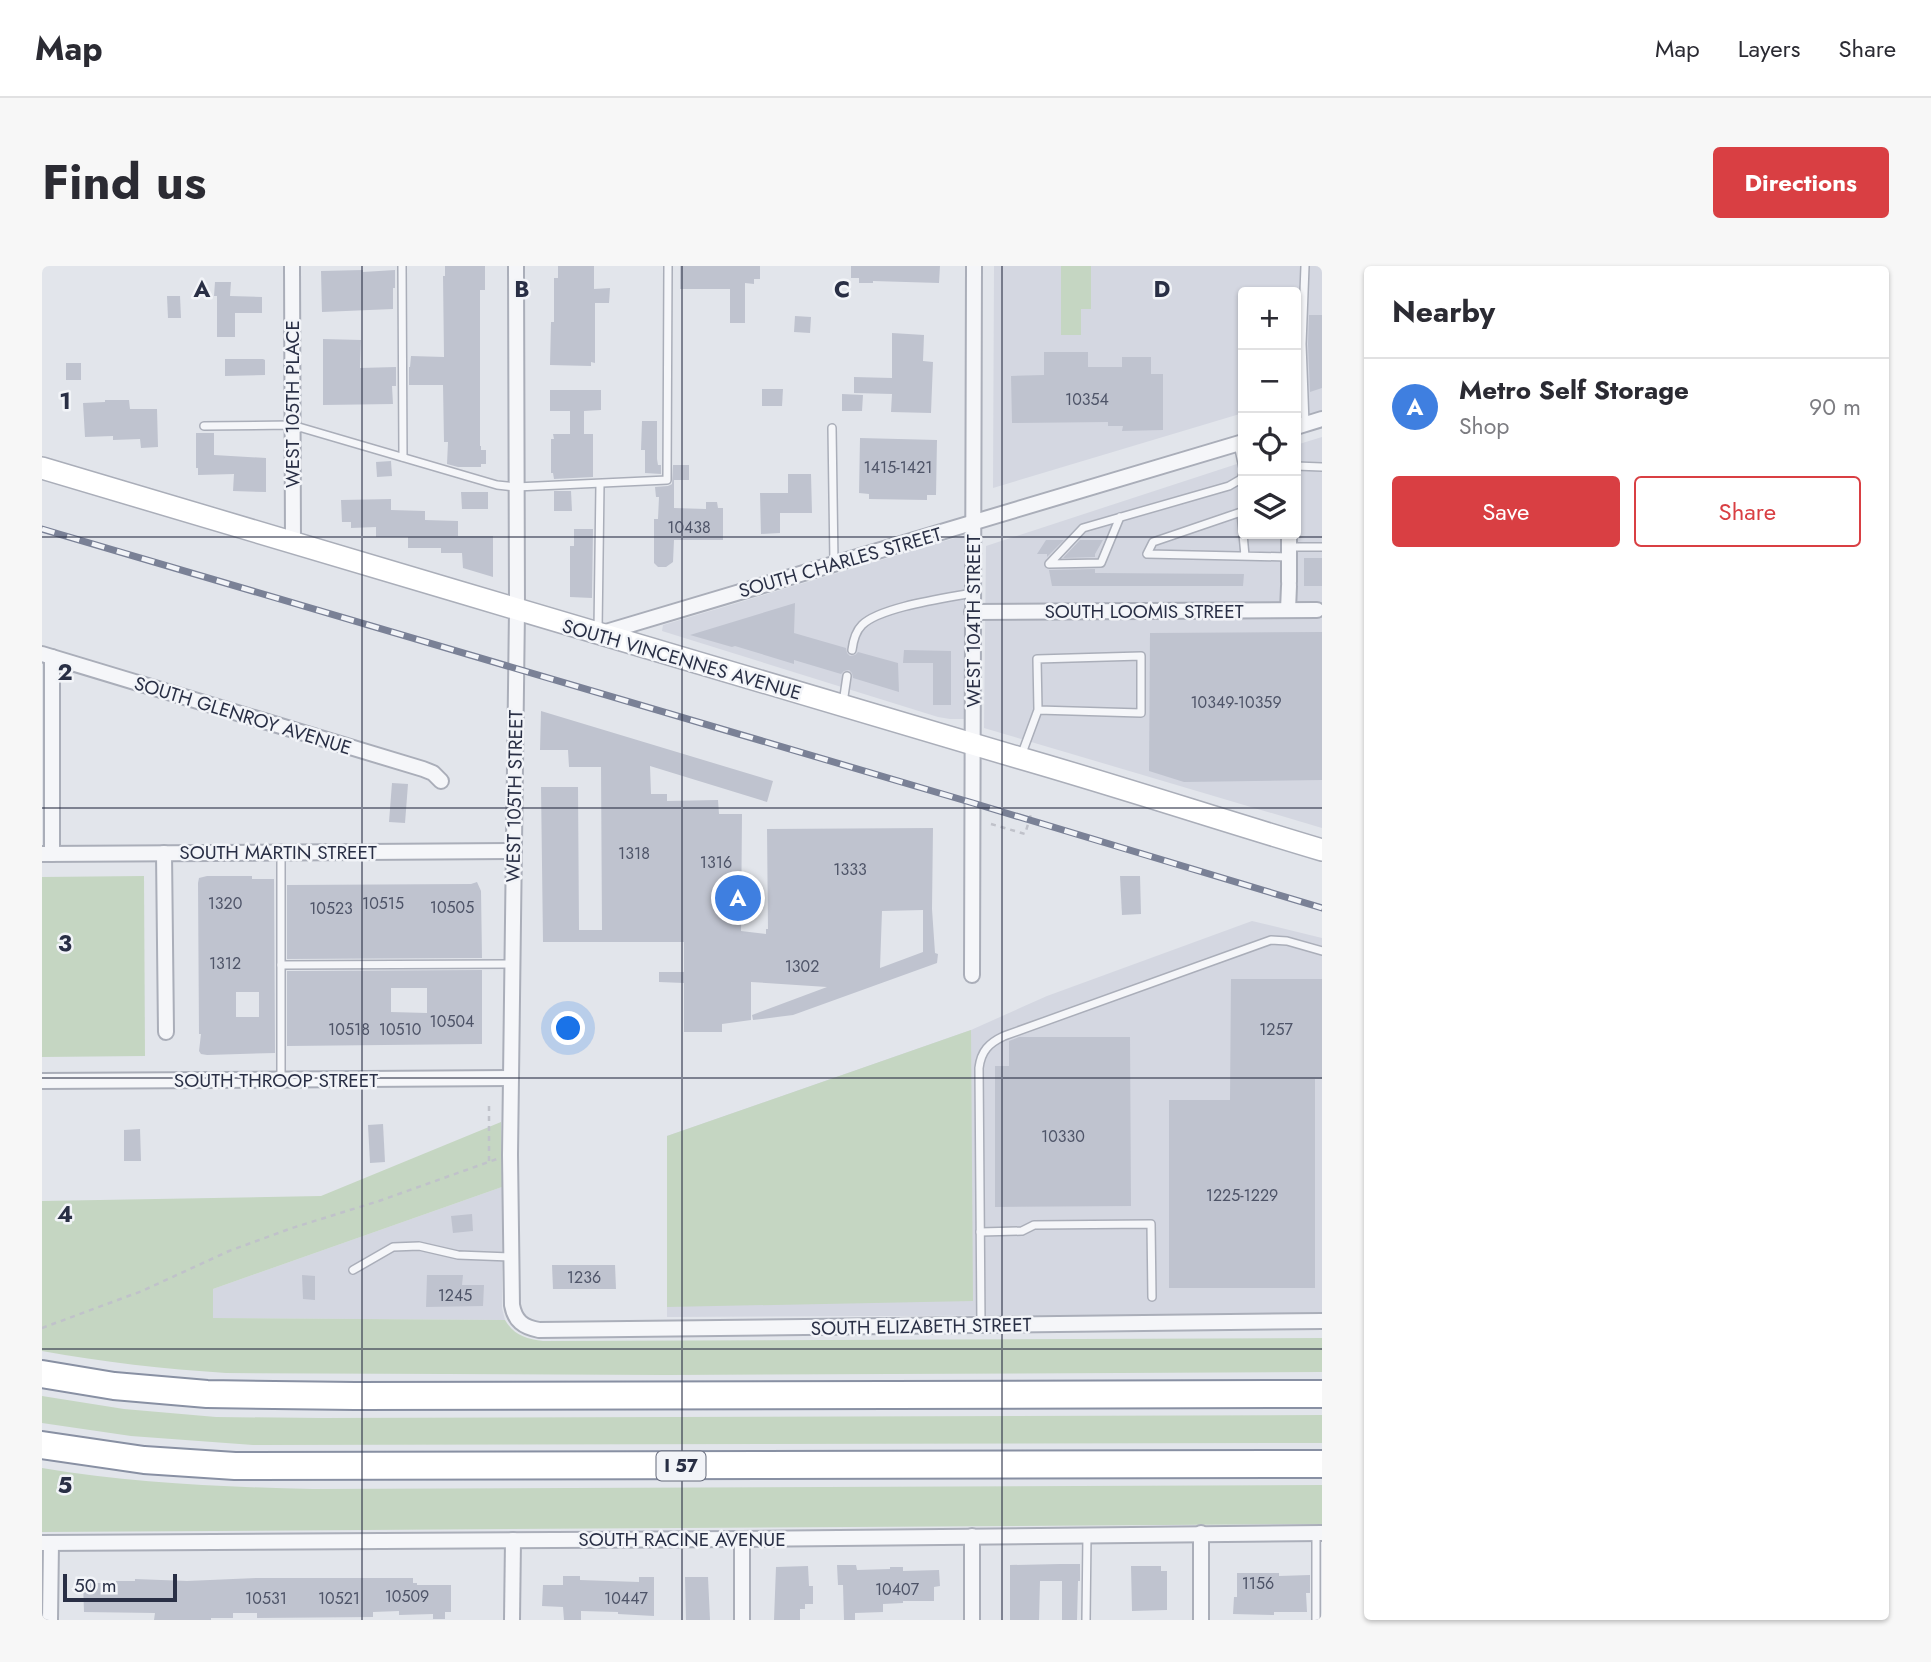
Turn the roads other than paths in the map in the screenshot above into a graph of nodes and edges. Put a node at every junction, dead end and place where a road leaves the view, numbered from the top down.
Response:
1 (292, 266) edge
2 (402, 266) edge
3 (516, 266) edge
4 (667, 266) edge
5 (974, 266) edge
6 (1305, 266) edge
7 (1300, 413) edge
8 (1322, 419) edge
9 (292, 425) junction
10 (1301, 425) edge
11 (204, 426) dead end
12 (832, 428) dead end
13 (1238, 444) edge
14 (403, 457) junction
15 (1301, 466) edge
16 (1322, 467) edge
17 (42, 468) edge
18 (1242, 476) edge
19 (600, 484) junction
20 (516, 487) junction
21 (1120, 517) junction
22 (973, 523) junction
23 (293, 542) junction
24 (1289, 546) edge
25 (1322, 547) edge
26 (1245, 556) junction
27 (834, 564) junction
28 (972, 593) junction
29 (517, 610) junction
30 (1288, 610) junction
31 (1317, 610) dead end
32 (972, 612) junction
33 (597, 634) junction
34 (852, 650) dead end
35 (47, 656) edge
36 (847, 676) dead end
37 (842, 706) junction
38 (1038, 710) junction
39 (47, 742) edge
40 (973, 744) junction
41 (1021, 758) junction
42 (442, 781) dead end
43 (1322, 850) edge
44 (514, 851) junction
45 (281, 852) junction
46 (164, 853) junction
47 (47, 854) edge
48 (1322, 951) edge
49 (512, 964) junction
50 (281, 965) junction
51 (972, 975) dead end
52 (166, 1032) dead end
53 (511, 1078) junction
54 (281, 1080) junction
55 (42, 1081) edge
56 (980, 1232) junction
57 (512, 1257) junction
58 (353, 1270) dead end
59 (1152, 1297) dead end
60 (1322, 1321) edge
61 (521, 1323) joint
62 (981, 1325) junction
63 (42, 1374) edge
64 (1322, 1394) edge
65 (42, 1444) edge
66 (1322, 1464) edge
67 (1319, 1533) edge
68 (1201, 1534) junction
69 (1087, 1535) junction
70 (972, 1536) junction
71 (743, 1539) junction
72 (513, 1540) junction
73 (46, 1543) edge
74 (50, 1620) edge
75 (512, 1620) edge
76 (742, 1620) edge
77 (972, 1620) edge
78 (1086, 1620) edge
79 (1201, 1620) edge
80 (1316, 1620) edge

1 - 9 street, WEST 105TH PLACE
2 - 14 lane
3 - 20 street, WEST 105TH STREET
4 - 19 lane
5 - 22 street, WEST 104TH STREET
6 - 7 lane
8 - 10 street
9 - 11 lane
9 - 14 lane
9 - 23 street, WEST 105TH PLACE
12 - 27 lane
13 - 22 street, SOUTH CHARLES STREET
14 - 20 lane
15 - 16 lane
17 - 23 main road, SOUTH VINCENNES AVENUE
18 - 21 lane
19 - 20 lane
19 - 33 lane
20 - 29 street, WEST 105TH STREET
21 - 21 lane
22 - 27 street, SOUTH CHARLES STREET
22 - 28 street, WEST 104TH STREET
23 - 29 main road, SOUTH VINCENNES AVENUE
24 - 25 lane
24 - 26 lane
24 - 30 street
26 - 26 lane
27 - 33 street, SOUTH CHARLES STREET
28 - 32 street, WEST 104TH STREET
28 - 34 lane
29 - 33 main road, SOUTH VINCENNES AVENUE
29 - 44 street, WEST 105TH STREET
30 - 31 street, SOUTH LOOMIS STREET
30 - 32 street, SOUTH LOOMIS STREET
32 - 40 street, WEST 104TH STREET
33 - 37 main road, SOUTH VINCENNES AVENUE
35 - 39 street
35 - 42 street, SOUTH GLENROY AVENUE
36 - 37 lane
37 - 40 main road, SOUTH VINCENNES AVENUE
38 - 38 lane
38 - 41 lane
39 - 47 street
40 - 41 main road, SOUTH VINCENNES AVENUE
40 - 51 street, WEST 104TH STREET
41 - 43 main road, SOUTH VINCENNES AVENUE
44 - 45 street, SOUTH MARTIN STREET
44 - 49 street, WEST 105TH STREET
45 - 46 street, SOUTH MARTIN STREET
45 - 50 lane
46 - 47 street, SOUTH MARTIN STREET
46 - 52 street
48 - 56 lane
49 - 50 lane
49 - 53 street, WEST 105TH STREET
50 - 54 lane
53 - 54 street, SOUTH THROOP STREET
53 - 57 street, WEST 105TH STREET
54 - 55 street, SOUTH THROOP STREET
56 - 59 lane
56 - 62 lane
57 - 58 lane
57 - 61 street, WEST 105TH STREET
60 - 62 street, SOUTH ELIZABETH STREET
61 - 62 street, SOUTH ELIZABETH STREET
63 - 64 highway
65 - 66 highway, I 57
67 - 68 street, SOUTH RACINE AVENUE
67 - 80 lane
68 - 69 street, SOUTH RACINE AVENUE
68 - 79 street
69 - 70 street, SOUTH RACINE AVENUE
69 - 78 lane
70 - 71 street, SOUTH RACINE AVENUE
70 - 77 street
71 - 72 street, SOUTH RACINE AVENUE
71 - 76 street
72 - 73 street, SOUTH RACINE AVENUE
72 - 75 street
73 - 74 street

